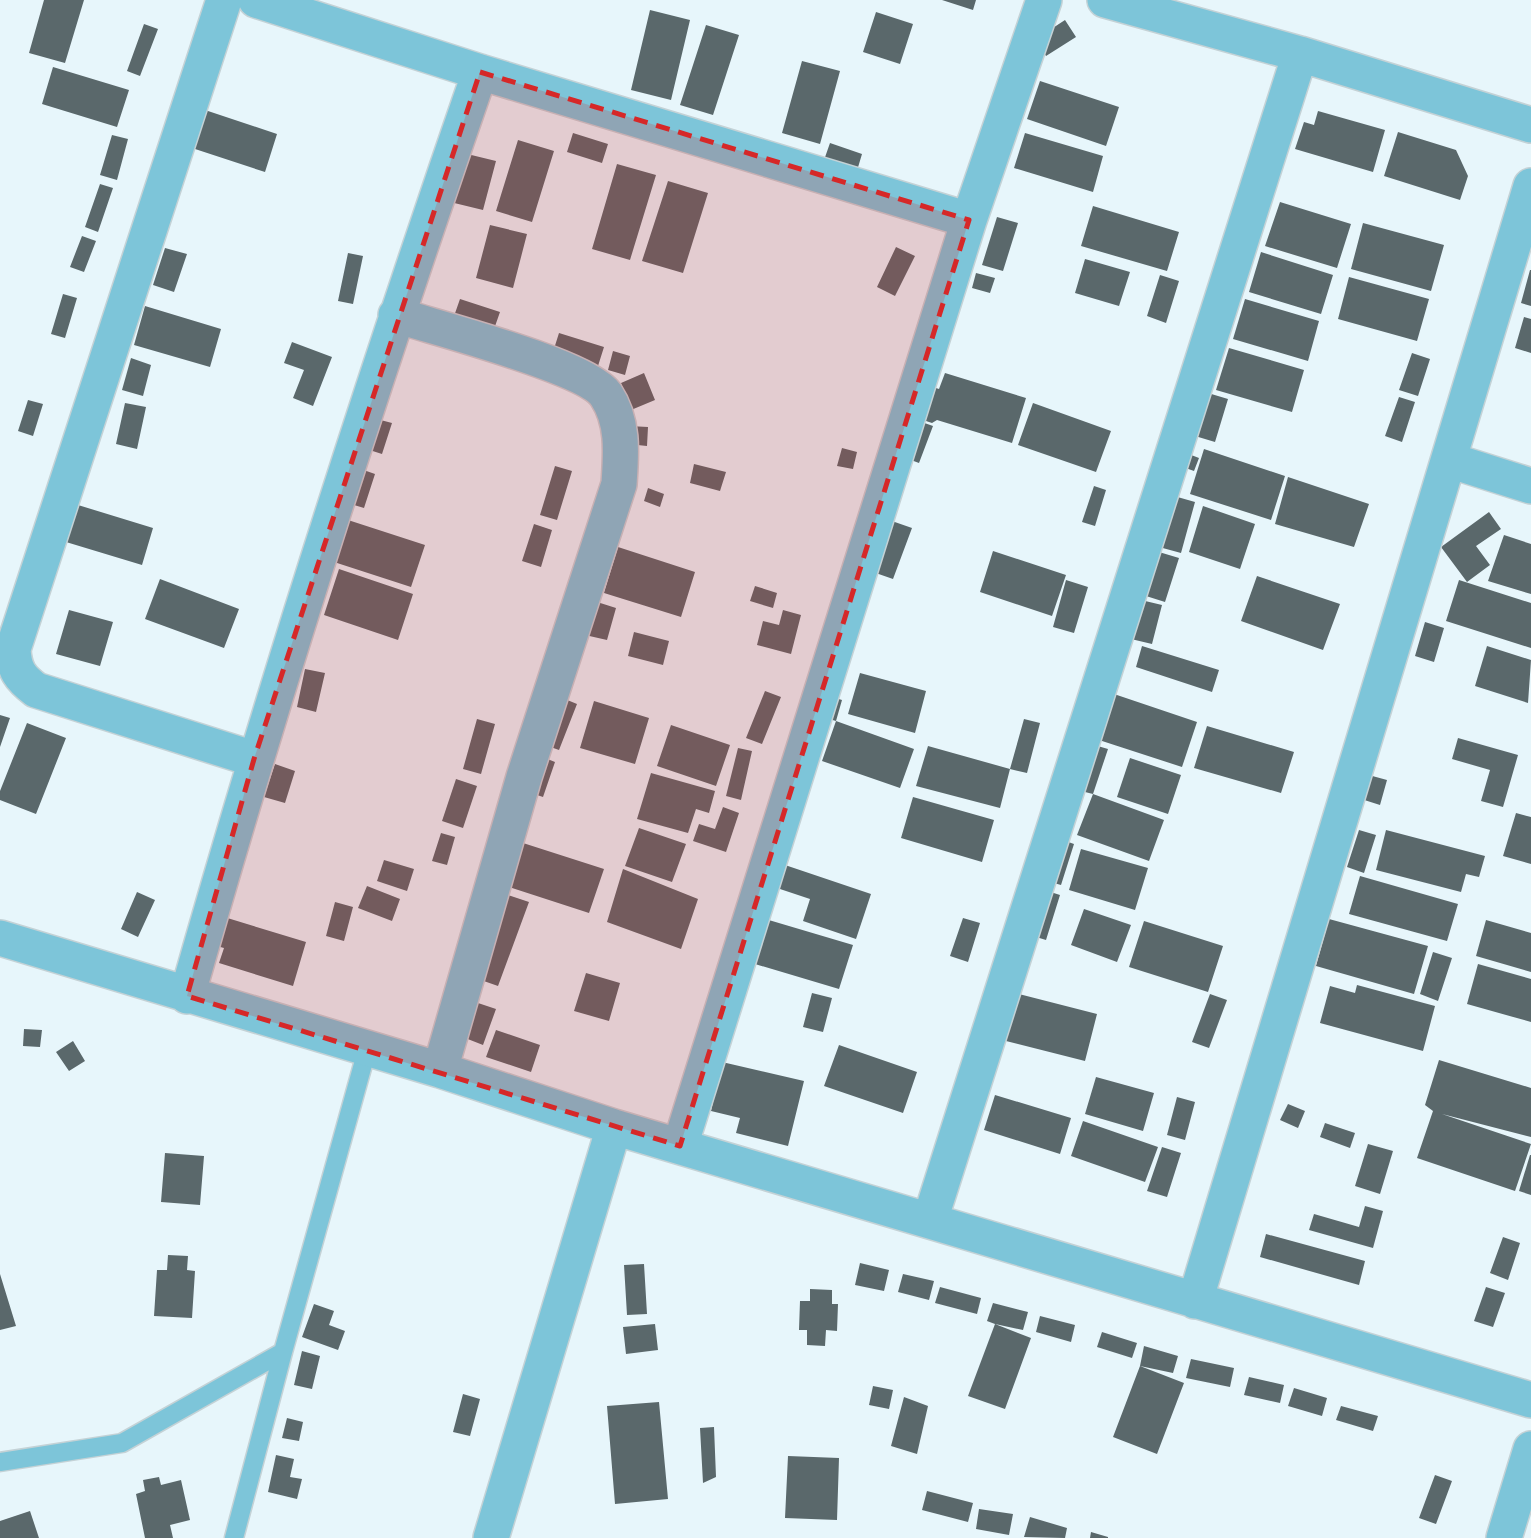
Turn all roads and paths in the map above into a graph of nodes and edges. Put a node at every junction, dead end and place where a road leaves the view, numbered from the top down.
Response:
1 (224, 0) edge
2 (256, 0) edge
3 (1044, 0) edge
4 (1105, 0) edge
5 (1300, 54) junction
6 (480, 72) junction
7 (1531, 125) edge
8 (1531, 186) edge
9 (969, 220) junction
10 (396, 315) junction
11 (1449, 460) junction
12 (1531, 486) edge
13 (254, 759) junction
14 (0, 937) edge
15 (187, 996) junction
16 (367, 1050) junction
17 (440, 1070) junction
18 (614, 1127) junction
19 (680, 1146) junction
20 (930, 1220) junction
21 (1195, 1301) junction
22 (283, 1352) junction
23 (1531, 1401) edge
24 (1531, 1449) edge
25 (0, 1462) edge
26 (234, 1538) edge
27 (491, 1538) edge
28 (1504, 1538) edge

1 - 13 street
2 - 6 street
3 - 9 street
4 - 5 street
5 - 7 street
5 - 20 street
6 - 9 street
6 - 10 street
8 - 11 street
9 - 19 street
10 - 13 street
10 - 17 street
11 - 12 street
11 - 21 street
13 - 15 street
14 - 15 street
15 - 16 street
16 - 17 street
16 - 22 lane
17 - 18 street
18 - 19 street
18 - 27 street
19 - 20 street
20 - 21 street
21 - 23 street
22 - 25 lane
22 - 26 lane
24 - 28 street

